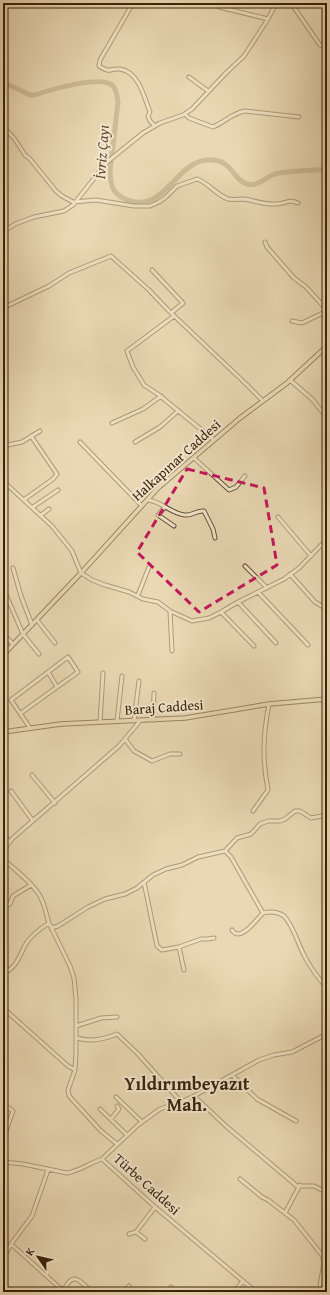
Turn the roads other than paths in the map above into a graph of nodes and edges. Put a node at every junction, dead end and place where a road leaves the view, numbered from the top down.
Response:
1 (133, 3) edge
2 (276, 3) edge
3 (291, 3) edge
4 (219, 7) dead end
5 (268, 19) junction
6 (327, 40) edge
7 (189, 77) dead end
8 (208, 92) junction
9 (185, 114) junction
10 (299, 117) dead end
11 (155, 126) junction
12 (3, 127) edge
13 (76, 202) junction
14 (298, 203) dead end
15 (3, 232) edge
16 (265, 242) dead end
17 (152, 270) dead end
18 (3, 308) edge
19 (327, 310) edge
20 (171, 313) junction
21 (174, 316) junction
22 (292, 321) dead end
23 (327, 346) edge
24 (290, 380) junction
25 (161, 396) junction
26 (261, 399) dead end
27 (178, 411) junction
28 (327, 418) edge
29 (112, 423) dead end
30 (40, 431) dead end
31 (31, 436) junction
32 (214, 440) junction
33 (80, 442) dead end
34 (135, 442) dead end
35 (3, 446) edge
36 (194, 458) junction
37 (246, 476) dead end
38 (3, 481) edge
39 (324, 486) dead end
40 (58, 490) dead end
41 (327, 490) edge
42 (25, 499) junction
43 (147, 500) junction
44 (141, 505) junction
45 (33, 507) junction
46 (164, 508) junction
47 (49, 509) dead end
48 (41, 515) junction
49 (278, 517) dead end
50 (174, 526) dead end
51 (215, 538) dead end
52 (327, 539) edge
53 (310, 556) junction
54 (245, 566) dead end
55 (149, 567) dead end
56 (14, 568) dead end
57 (81, 572) junction
58 (290, 574) junction
59 (3, 588) edge
60 (267, 588) junction
61 (258, 592) junction
62 (138, 596) junction
63 (238, 602) junction
64 (327, 609) edge
65 (170, 611) junction
66 (221, 612) junction
67 (37, 620) junction
68 (32, 625) junction
69 (3, 634) edge
70 (23, 634) junction
71 (55, 643) dead end
72 (276, 643) dead end
73 (13, 644) junction
74 (308, 645) dead end
75 (254, 646) dead end
76 (172, 651) dead end
77 (39, 654) dead end
78 (3, 655) edge
79 (48, 672) junction
80 (103, 673) dead end
81 (122, 676) dead end
82 (139, 681) dead end
83 (57, 687) junction
84 (154, 693) dead end
85 (327, 699) edge
86 (269, 704) junction
87 (21, 713) junction
88 (153, 720) junction
89 (117, 721) junction
90 (134, 721) junction
91 (140, 721) junction
92 (100, 722) junction
93 (30, 728) junction
94 (3, 732) edge
95 (125, 739) junction
96 (180, 754) dead end
97 (32, 775) dead end
98 (11, 791) dead end
99 (55, 802) junction
100 (253, 811) dead end
101 (327, 815) edge
102 (33, 821) junction
103 (3, 831) edge
104 (9, 842) junction
105 (3, 850) edge
106 (225, 851) junction
107 (3, 859) edge
108 (144, 882) junction
109 (31, 885) junction
110 (3, 907) edge
111 (263, 913) junction
112 (49, 923) junction
113 (51, 928) junction
114 (232, 930) dead end
115 (214, 938) dead end
116 (179, 947) junction
117 (184, 970) dead end
118 (3, 974) edge
119 (327, 988) edge
120 (3, 1008) edge
121 (117, 1017) dead end
122 (76, 1026) junction
123 (327, 1034) edge
124 (323, 1036) junction
125 (77, 1038) junction
126 (327, 1040) edge
127 (75, 1070) junction
128 (232, 1076) junction
129 (194, 1096) junction
130 (116, 1097) dead end
131 (181, 1102) junction
132 (3, 1104) edge
133 (117, 1106) dead end
134 (100, 1109) dead end
135 (111, 1119) junction
136 (296, 1121) dead end
137 (142, 1122) junction
138 (127, 1135) junction
139 (3, 1139) edge
140 (117, 1144) junction
141 (102, 1159) junction
142 (3, 1162) edge
143 (48, 1170) junction
144 (240, 1179) dead end
145 (300, 1185) junction
146 (327, 1191) edge
147 (155, 1207) junction
148 (285, 1213) junction
149 (136, 1232) junction
150 (129, 1234) dead end
151 (145, 1239) dead end
152 (11, 1244) junction
153 (3, 1259) edge
154 (243, 1281) junction
155 (129, 1286) dead end
156 (171, 1287) dead end
157 (92, 1292) edge
158 (123, 1292) edge
159 (179, 1292) edge
160 (234, 1292) edge
161 (256, 1292) edge
162 (319, 1292) edge

1 - 11 street
2 - 5 street
3 - 6 street
4 - 5 street
5 - 8 street
7 - 8 street
8 - 9 street
9 - 10 street
9 - 11 street
11 - 13 street
12 - 13 street
13 - 14 street
13 - 15 street
16 - 19 street
17 - 20 street
18 - 20 street
19 - 22 street
20 - 21 street
21 - 25 street
21 - 26 street
23 - 24 main road, Halkapınar Caddesi
24 - 28 street
24 - 32 main road, Halkapınar Caddesi
25 - 27 street
25 - 29 street
27 - 32 street
27 - 34 street
30 - 31 street
31 - 35 street
31 - 42 street
32 - 36 main road, Halkapınar Caddesi
33 - 44 street
36 - 37 street
36 - 43 main road, Halkapınar Caddesi
38 - 42 street
39 - 41 street
40 - 45 street
42 - 45 street
43 - 44 main road, Halkapınar Caddesi
43 - 46 street
44 - 57 main road, Halkapınar Caddesi
45 - 48 street
46 - 50 street
46 - 51 street
47 - 48 street
48 - 57 street
49 - 53 street
52 - 53 street
53 - 58 street
54 - 60 street
55 - 62 street
56 - 68 street
57 - 62 street
57 - 67 main road, Halkapınar Caddesi
58 - 60 street
58 - 64 street
59 - 70 street
60 - 61 street
61 - 63 street
61 - 74 street
62 - 65 street
63 - 66 street
63 - 72 street
65 - 66 street
65 - 76 street
66 - 75 street
67 - 68 main road, Halkapınar Caddesi
67 - 71 street
68 - 70 main road, Halkapınar Caddesi
69 - 73 street
70 - 73 main road, Halkapınar Caddesi
70 - 77 street
73 - 78 main road, Halkapınar Caddesi
79 - 83 street
79 - 83 street
79 - 87 street
80 - 92 street
81 - 89 street
82 - 90 street
83 - 87 street
84 - 88 street
85 - 86 main road, Baraj Caddesi
86 - 88 main road, Baraj Caddesi
86 - 100 street
87 - 93 street
88 - 91 main road, Baraj Caddesi
89 - 90 main road, Baraj Caddesi
89 - 92 main road, Baraj Caddesi
90 - 91 main road, Baraj Caddesi
91 - 95 street
92 - 93 main road, Baraj Caddesi
93 - 94 main road, Baraj Caddesi
95 - 96 street
95 - 99 street
97 - 99 street
98 - 102 street
99 - 102 street
101 - 106 street
102 - 104 street
103 - 104 street
104 - 105 street
106 - 108 street
106 - 111 street
107 - 109 street
108 - 113 street
108 - 116 street
109 - 110 street
109 - 112 street
111 - 114 street
111 - 119 street
112 - 113 street
112 - 118 street
113 - 122 street
115 - 116 street
116 - 117 street
120 - 127 street
121 - 122 street
122 - 125 street
123 - 124 street
124 - 126 street
124 - 128 street
125 - 127 street
125 - 131 street
127 - 140 street
128 - 129 street
128 - 136 street
129 - 131 street
129 - 145 street
130 - 137 street
131 - 137 street
132 - 139 street
133 - 135 street
134 - 135 street
135 - 138 street
137 - 138 street
138 - 140 street
140 - 141 street
141 - 143 street, Türbe Caddesi
141 - 147 street, Türbe Caddesi
142 - 143 street, Türbe Caddesi
143 - 152 street
144 - 148 street
145 - 146 street
145 - 148 street
147 - 149 street
147 - 154 street, Türbe Caddesi
148 - 162 street
149 - 150 street
149 - 151 street
152 - 153 street
152 - 157 street
154 - 160 street
154 - 161 street, Türbe Caddesi
155 - 158 street
156 - 159 street

